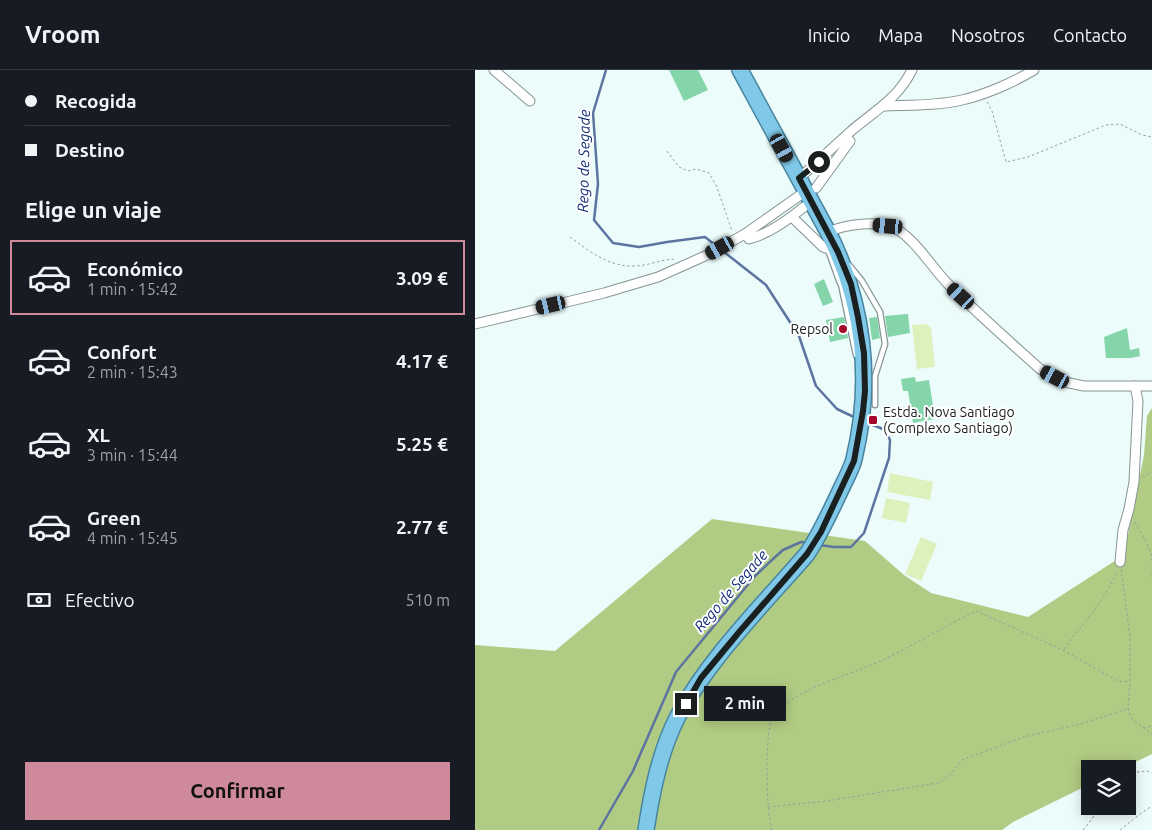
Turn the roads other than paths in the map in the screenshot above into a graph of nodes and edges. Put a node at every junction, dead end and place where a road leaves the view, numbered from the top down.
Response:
1 (494, 70) edge
2 (740, 70) edge
3 (911, 70) edge
4 (1034, 70) edge
5 (530, 102) dead end
6 (883, 106) junction
7 (845, 136) junction
8 (807, 186) junction
9 (804, 207) dead end
10 (791, 217) junction
11 (828, 232) junction
12 (745, 234) junction
13 (836, 254) junction
14 (841, 284) junction
15 (475, 324) edge
16 (1135, 386) junction
17 (1152, 386) edge
18 (865, 391) junction
19 (875, 405) dead end
20 (1120, 562) road end
21 (645, 830) edge

1 - 5 street
2 - 8 highway
3 - 6 street
4 - 6 street
6 - 7 street
7 - 8 street
7 - 8 street
8 - 11 highway
8 - 12 street
9 - 10 street
10 - 12 street
10 - 13 street
11 - 13 highway
11 - 16 street
12 - 15 street
13 - 14 lane
13 - 14 lane
13 - 18 highway
13 - 19 lane
14 - 18 lane
16 - 17 street
16 - 20 street
18 - 21 highway

